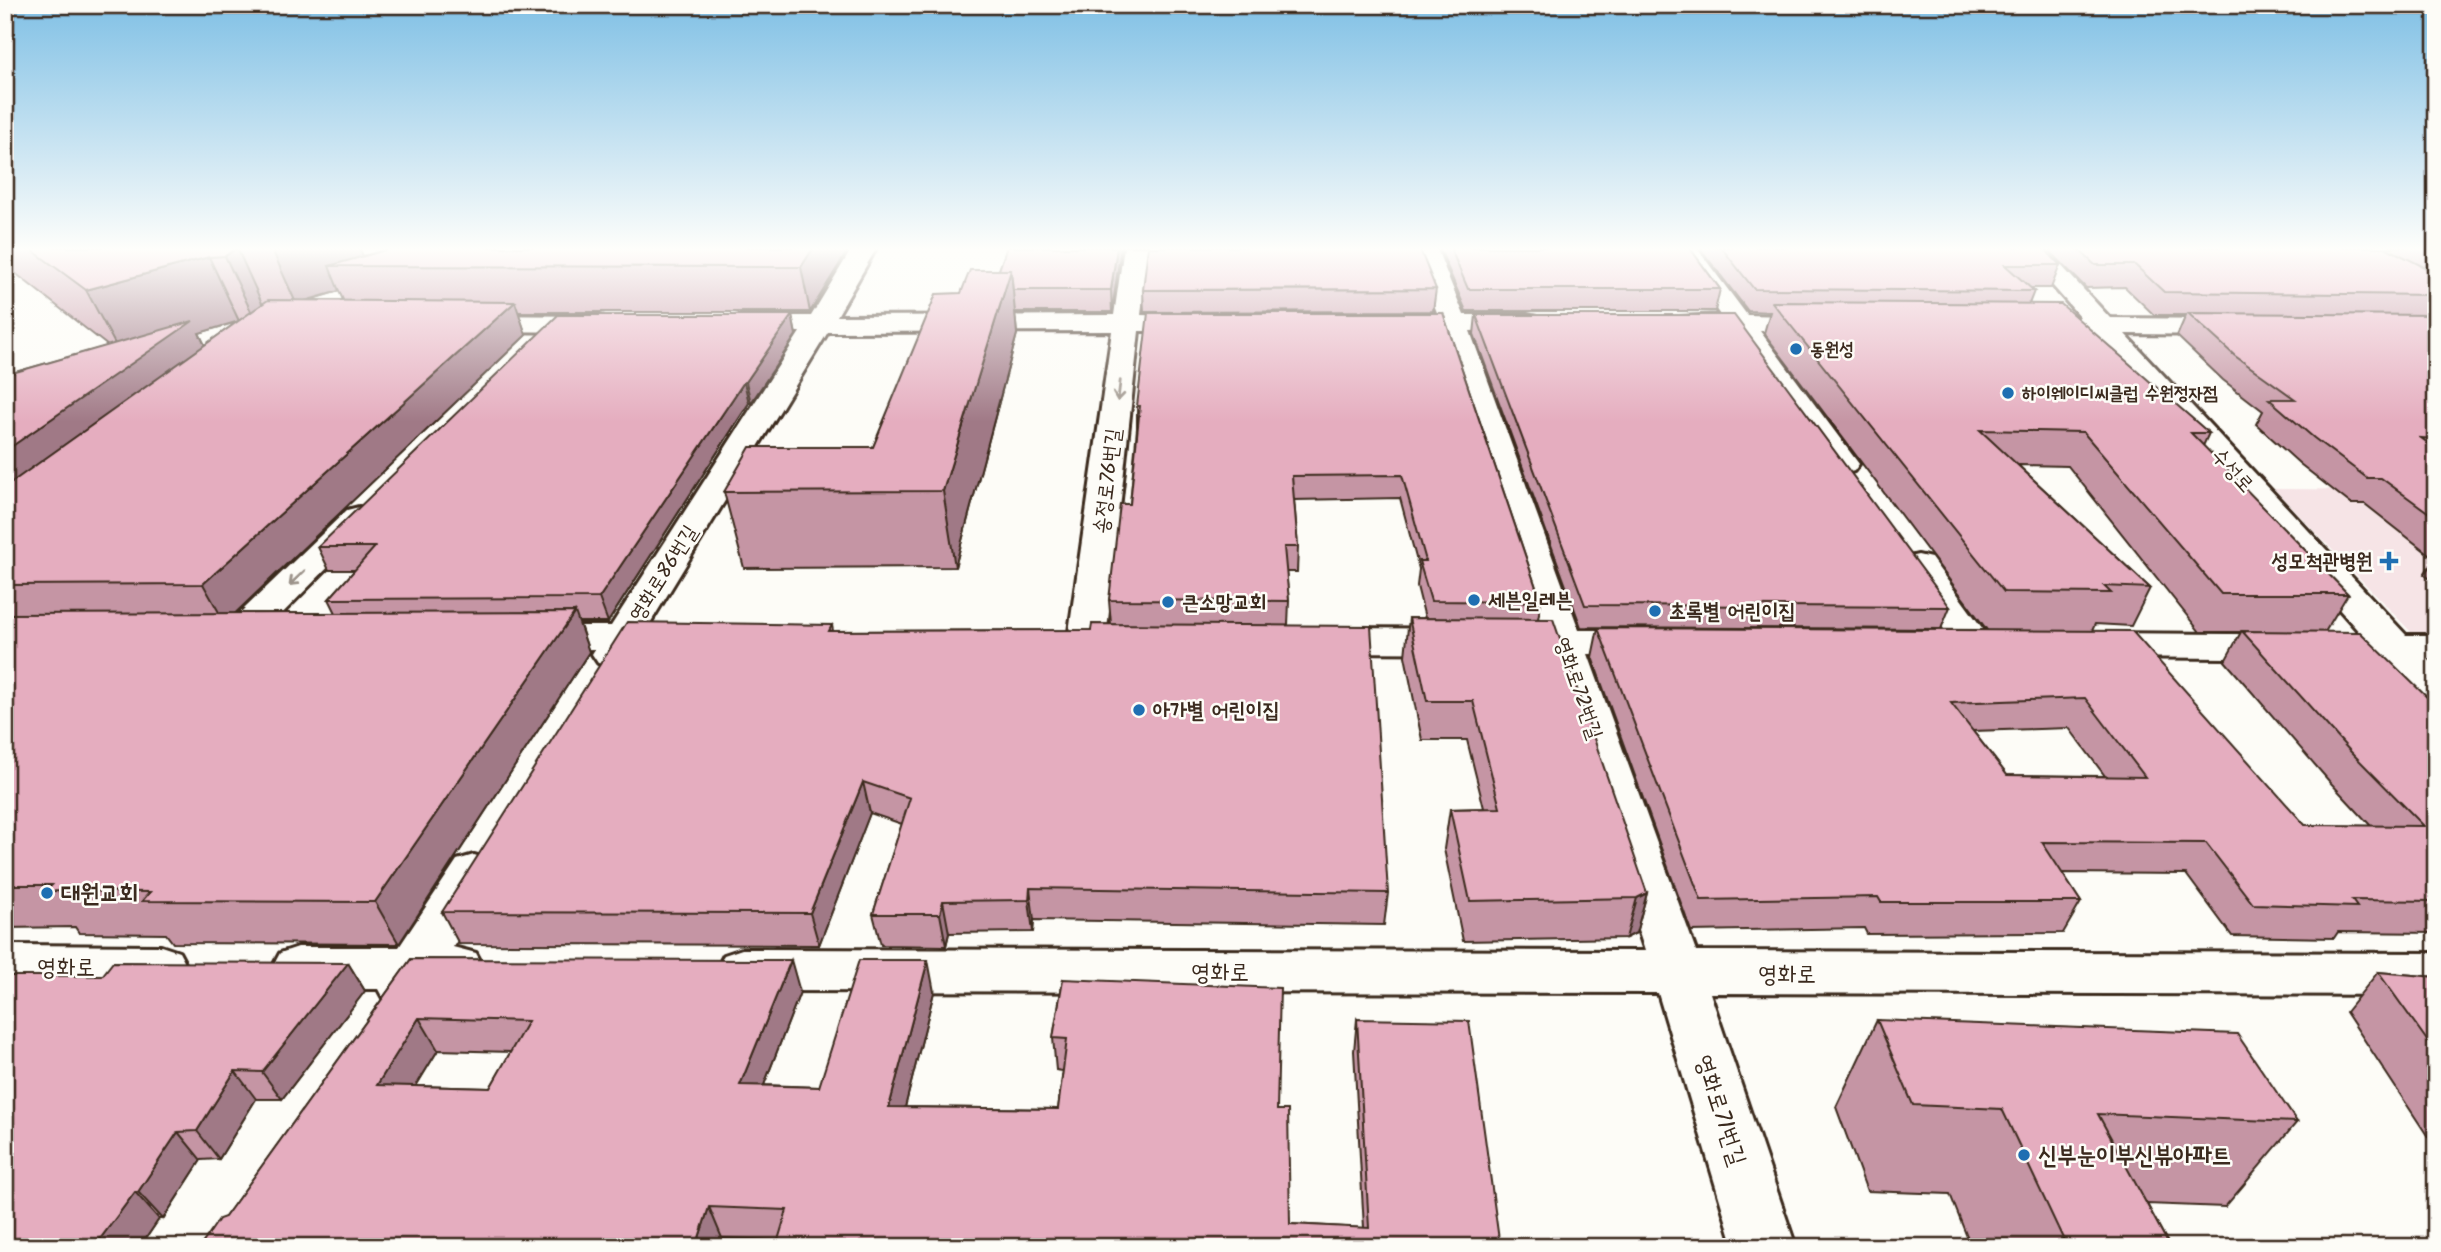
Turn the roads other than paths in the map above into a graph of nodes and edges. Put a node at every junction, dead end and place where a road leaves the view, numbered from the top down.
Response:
1 (831, 305) edge
2 (1130, 305) edge
3 (1447, 305) edge
4 (1728, 305) edge
5 (2084, 305) edge
6 (444, 323) edge
7 (1128, 323) junction
8 (1223, 323) edge
9 (1372, 323) edge
10 (1454, 323) junction
11 (1549, 323) edge
12 (1659, 323) edge
13 (1741, 323) junction
14 (1838, 323) edge
15 (556, 324) junction
16 (625, 324) edge
17 (708, 324) edge
18 (820, 324) junction
19 (2005, 325) edge
20 (2102, 326) junction
21 (2255, 327) edge
22 (529, 351) edge
23 (1862, 489) edge
24 (379, 498) edge
25 (1902, 544) edge
26 (622, 637) junction
27 (290, 638) edge
28 (498, 638) edge
29 (705, 638) edge
30 (194, 639) edge
31 (235, 639) junction
32 (1046, 639) edge
33 (1087, 639) junction
34 (1128, 639) edge
35 (1291, 640) edge
36 (1563, 641) junction
37 (1686, 642) edge
38 (1933, 643) edge
39 (1974, 644) junction
40 (2015, 644) edge
41 (2055, 644) edge
42 (2395, 647) junction
43 (2436, 647) edge
44 (593, 685) edge
45 (2436, 692) edge
46 (489, 850) edge
47 (5, 966) edge
48 (414, 968) junction
49 (498, 969) edge
50 (692, 970) edge
51 (1678, 974) junction
52 (2436, 974) edge
53 (374, 1024) edge
54 (1765, 1247) edge

1 - 18 street, 영화로86번길
2 - 7 street, 송정로76번길
3 - 10 street, 영화로72번길
4 - 13 street
5 - 20 street, 수성로
6 - 15 street
7 - 8 street
7 - 18 street
7 -> 33 street, 송정로76번길
9 - 10 street
10 - 11 street
10 - 36 street, 영화로72번길
12 - 13 street
13 - 14 street
13 - 23 street
15 - 16 street
15 - 22 street
17 - 18 street
18 - 26 street, 영화로86번길
19 - 20 street
20 - 21 street
20 - 42 street, 수성로
24 -> 31 street
25 - 39 street
26 - 28 street
26 - 29 street
26 - 44 street, 영화로86번길
27 - 31 street
30 - 31 street
32 - 33 street
33 - 34 street
35 - 36 street
36 - 37 street
36 - 51 street, 영화로72번길
38 - 39 street
39 - 40 street
41 - 42 street
42 - 43 street
42 - 45 street, 수성로
46 - 48 street
47 - 48 street, 영화로
48 - 49 street, 영화로
48 - 53 street
50 - 51 street, 영화로
51 - 52 street, 영화로
51 - 54 street, 영화로71번길

